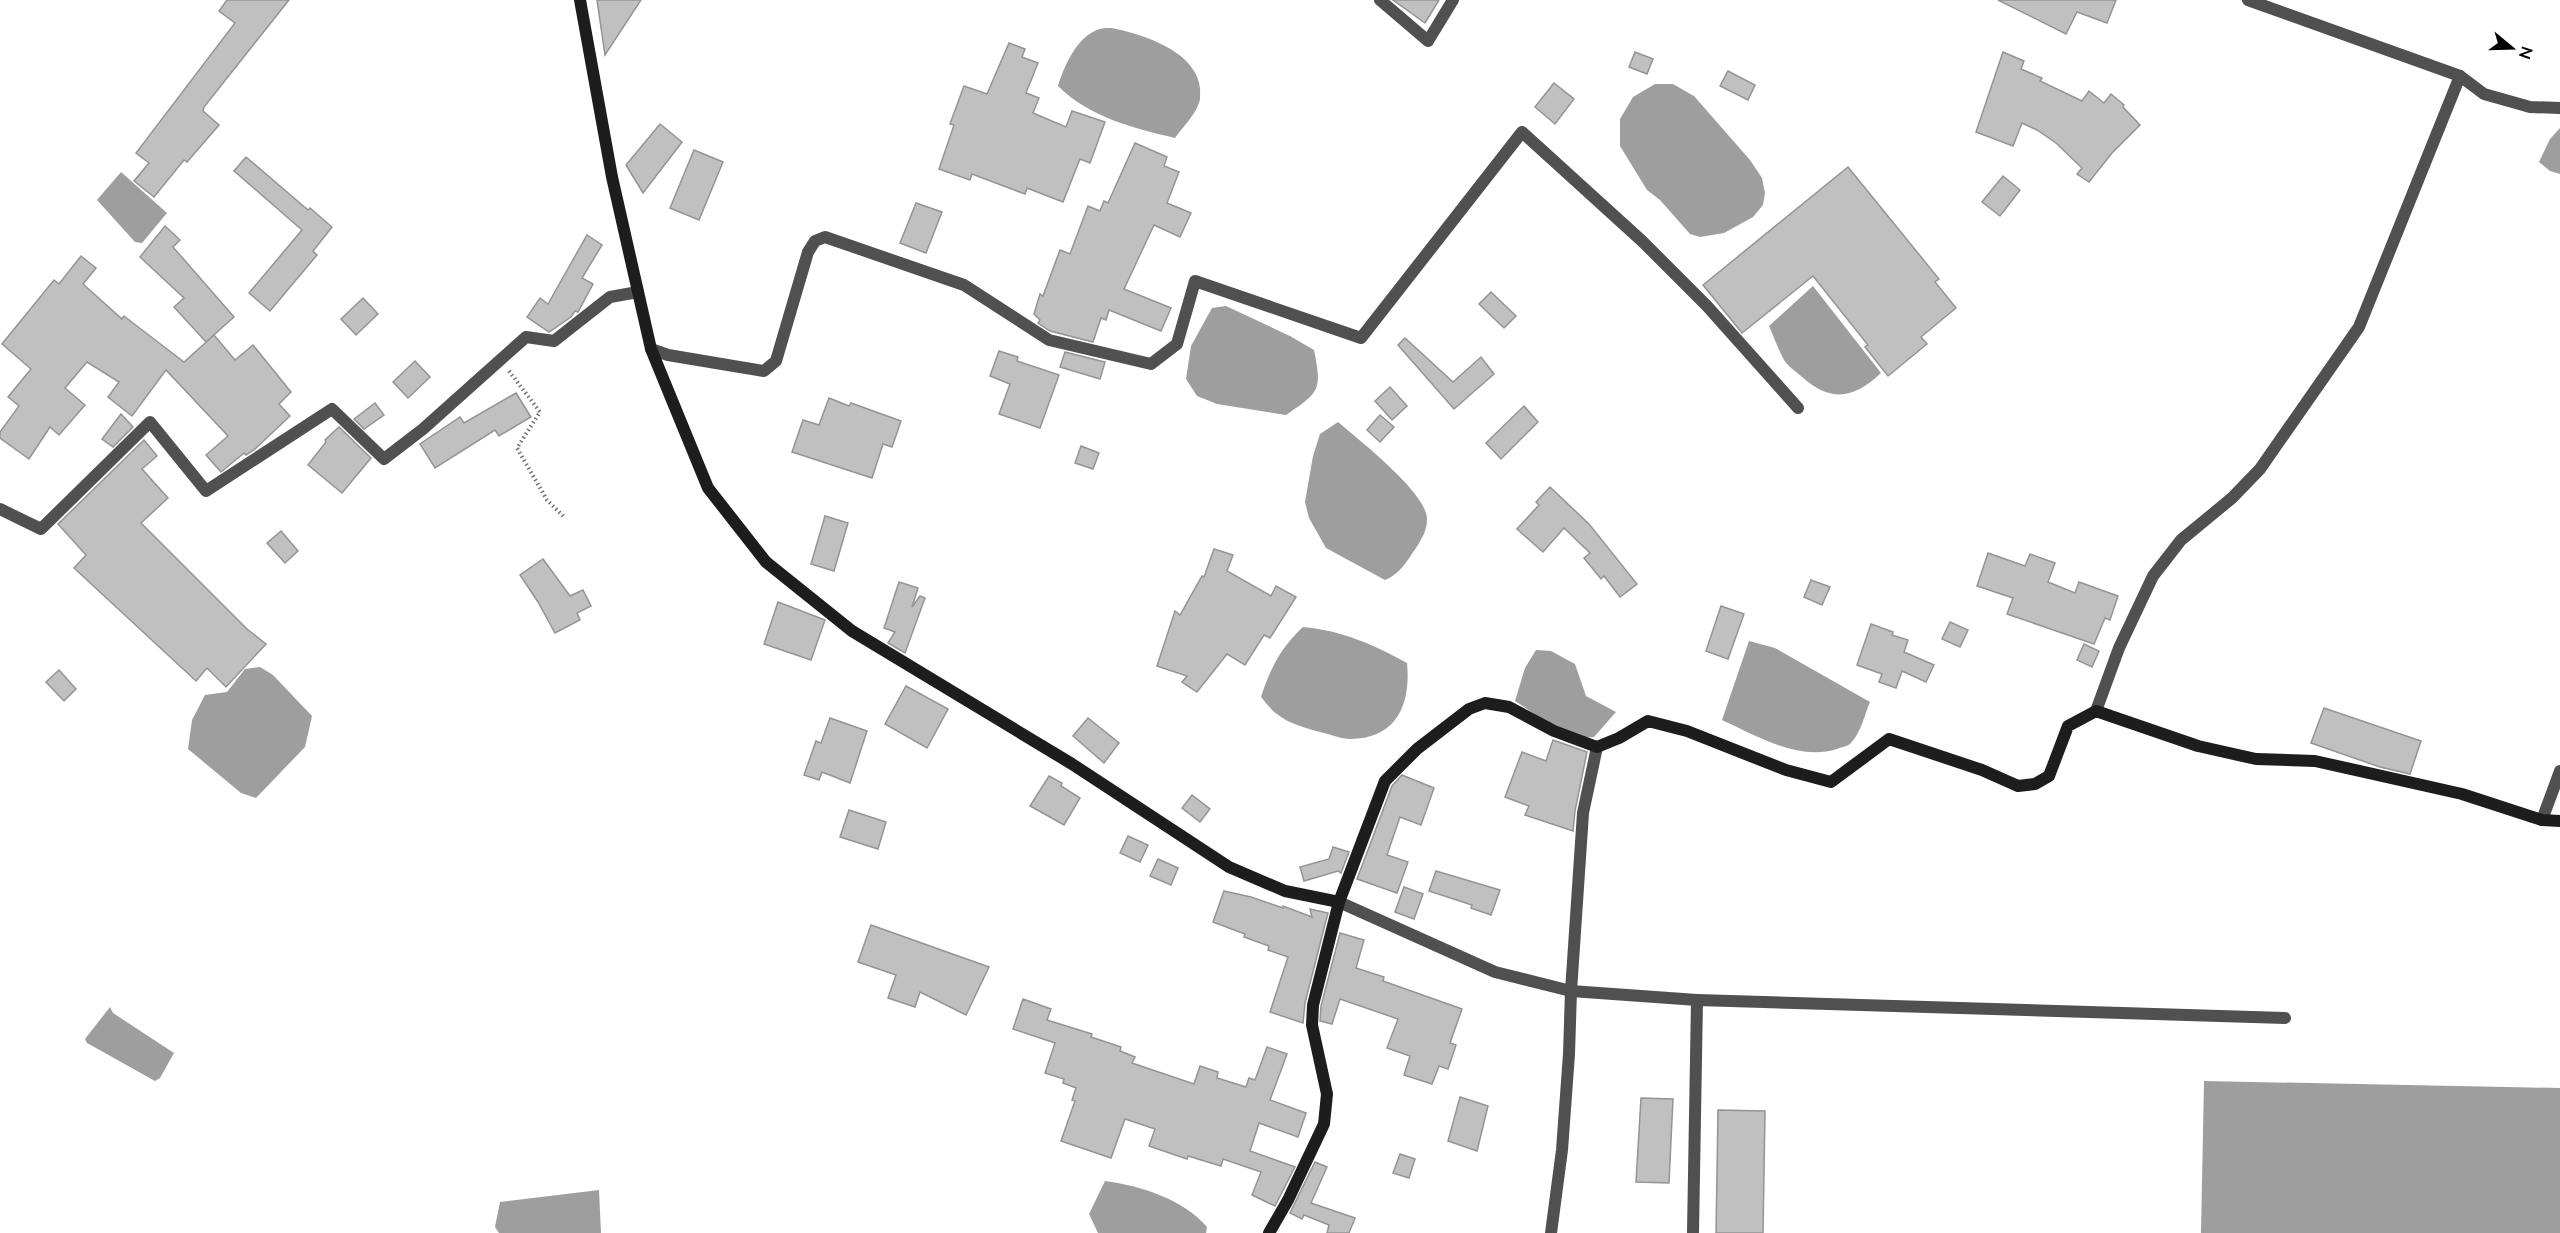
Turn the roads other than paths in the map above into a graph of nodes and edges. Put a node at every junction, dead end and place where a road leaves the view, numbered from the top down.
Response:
1 (580, 0) edge
2 (1380, 0) edge
3 (1453, 0) edge
4 (2248, 0) edge
5 (2460, 76) junction
6 (2560, 108) edge
7 (638, 292) junction
8 (651, 349) junction
9 (1798, 408) dead end
10 (0, 508) edge
11 (2096, 711) junction
12 (1597, 747) junction
13 (2560, 771) edge
14 (2542, 820) junction
15 (2560, 821) edge
16 (1339, 902) junction
17 (1571, 991) junction
18 (1697, 1000) junction
19 (2285, 1018) dead end
20 (1269, 1233) edge
21 (1551, 1233) edge
22 (1693, 1233) edge

1 - 7 street
2 - 3 street
4 - 5 street
5 - 6 street
5 - 11 street
7 - 8 street
7 - 10 street
8 - 9 street
8 - 16 street
11 - 12 street
11 - 14 street
12 - 16 street
12 - 17 street
13 - 14 street
14 - 15 street
16 - 17 street
16 - 20 street
17 - 18 street
17 - 21 street
18 - 19 street
18 - 22 street

